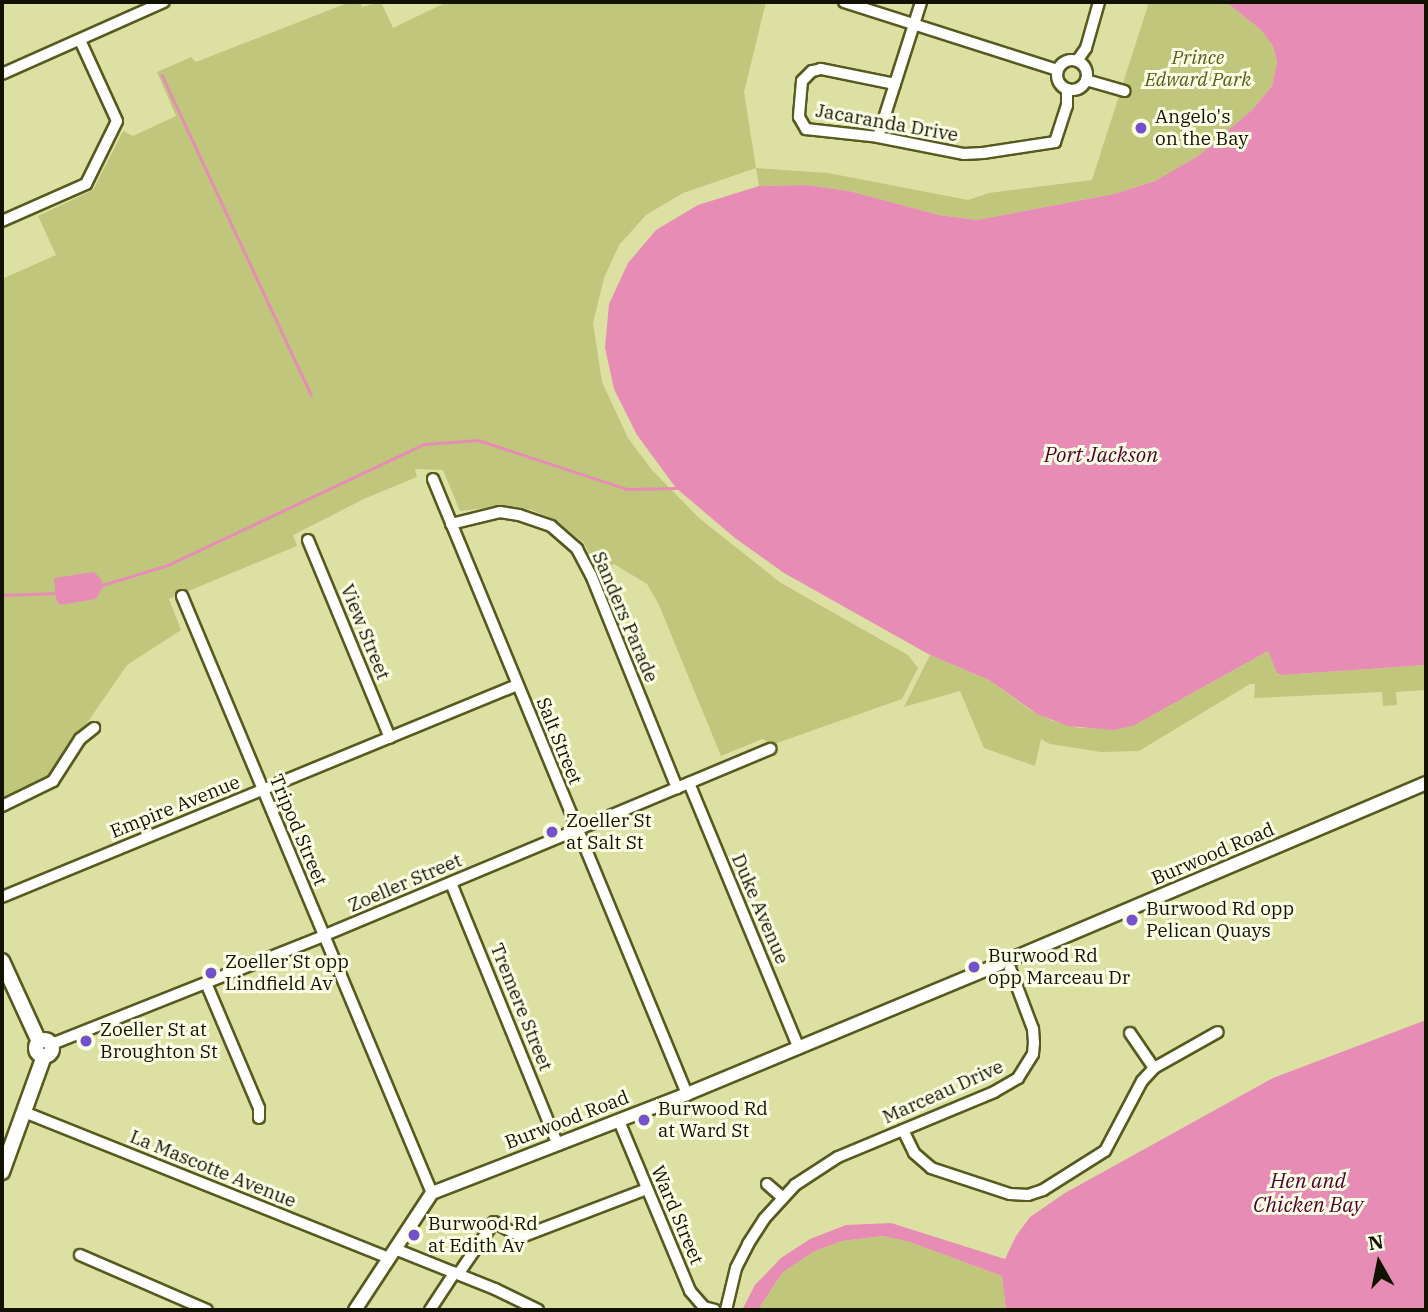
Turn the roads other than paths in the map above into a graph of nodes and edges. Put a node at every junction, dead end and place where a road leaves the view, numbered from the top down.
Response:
1 (164, 2) edge
2 (844, 2) edge
3 (921, 2) edge
4 (1100, 2) edge
5 (914, 24) junction
6 (80, 40) junction
7 (1077, 61) junction
8 (1057, 70) junction
9 (2, 74) edge
10 (1086, 80) junction
11 (895, 84) junction
12 (1067, 89) junction
13 (1124, 91) dead end
14 (878, 136) junction
15 (2, 221) edge
16 (433, 479) dead end
17 (451, 524) junction
18 (308, 540) dead end
19 (182, 596) dead end
20 (517, 685) junction
21 (94, 728) dead end
22 (390, 738) junction
23 (770, 749) dead end
24 (689, 783) junction
25 (1426, 783) edge
26 (677, 788) junction
27 (262, 790) junction
28 (2, 806) edge
29 (576, 830) junction
30 (451, 883) junction
31 (2, 897) edge
32 (323, 936) junction
33 (2, 961) edge
34 (1008, 964) junction
35 (206, 983) junction
36 (1218, 1032) dead end
37 (1130, 1034) dead end
38 (45, 1047) junction
39 (799, 1048) junction
40 (1154, 1068) junction
41 (687, 1094) junction
42 (24, 1112) junction
43 (259, 1118) dead end
44 (619, 1121) junction
45 (903, 1130) junction
46 (558, 1145) junction
47 (2, 1172) edge
48 (767, 1184) dead end
49 (647, 1189) junction
50 (432, 1193) junction
51 (782, 1197) junction
52 (392, 1254) junction
53 (80, 1255) dead end
54 (457, 1273) junction
55 (207, 1310) edge
56 (355, 1310) edge
57 (430, 1310) edge
58 (538, 1310) edge
59 (715, 1310) edge
60 (726, 1310) edge

1 - 6 street
2 - 5 street
3 - 5 street
4 - 7 street
5 - 8 street
5 - 11 street
6 - 9 street
6 - 15 street
7 - 8 street
7 - 10 street
8 - 12 street
10 - 12 street
10 - 13 street
11 - 14 street
11 - 14 street, Jacaranda Drive
12 - 14 street, Jacaranda Drive
16 - 17 street, Salt Street
17 - 20 street, Salt Street
17 - 26 street, Sanders Parade
18 - 22 street, View Street
19 - 27 street, Tripod Street
20 - 22 street, Empire Avenue
20 - 29 street, Salt Street
21 - 28 street
22 - 27 street, Empire Avenue
23 - 24 street, Zoeller Street
24 - 26 street, Zoeller Street
24 - 39 street, Duke Avenue
25 - 34 street, Burwood Road
26 - 29 street, Zoeller Street
27 - 31 street, Empire Avenue
27 - 32 street, Tripod Street
29 - 30 street, Zoeller Street
29 - 41 street, Salt Street
30 - 32 street, Zoeller Street
30 - 46 street, Tremere Street
32 - 35 street, Zoeller Street
32 - 50 street, Tripod Street
33 - 38 main road
34 - 39 street, Burwood Road
34 - 45 street, Marceau Drive
35 - 38 street, Zoeller Street
35 - 43 street
36 - 40 street
37 - 40 street
38 - 42 main road
39 - 41 street, Burwood Road
40 - 45 street
41 - 44 street, Burwood Road
42 - 47 main road
42 - 52 street, La Mascotte Avenue
44 - 46 street, Burwood Road
44 - 49 street, Ward Street
45 - 51 street, Marceau Drive
46 - 50 street, Burwood Road
48 - 51 street
49 - 54 street
49 - 59 street, Ward Street
50 - 52 street
51 - 60 street, Marceau Drive
52 - 54 street, La Mascotte Avenue
52 - 56 street
53 - 55 street
54 - 57 street
54 - 58 street, La Mascotte Avenue

